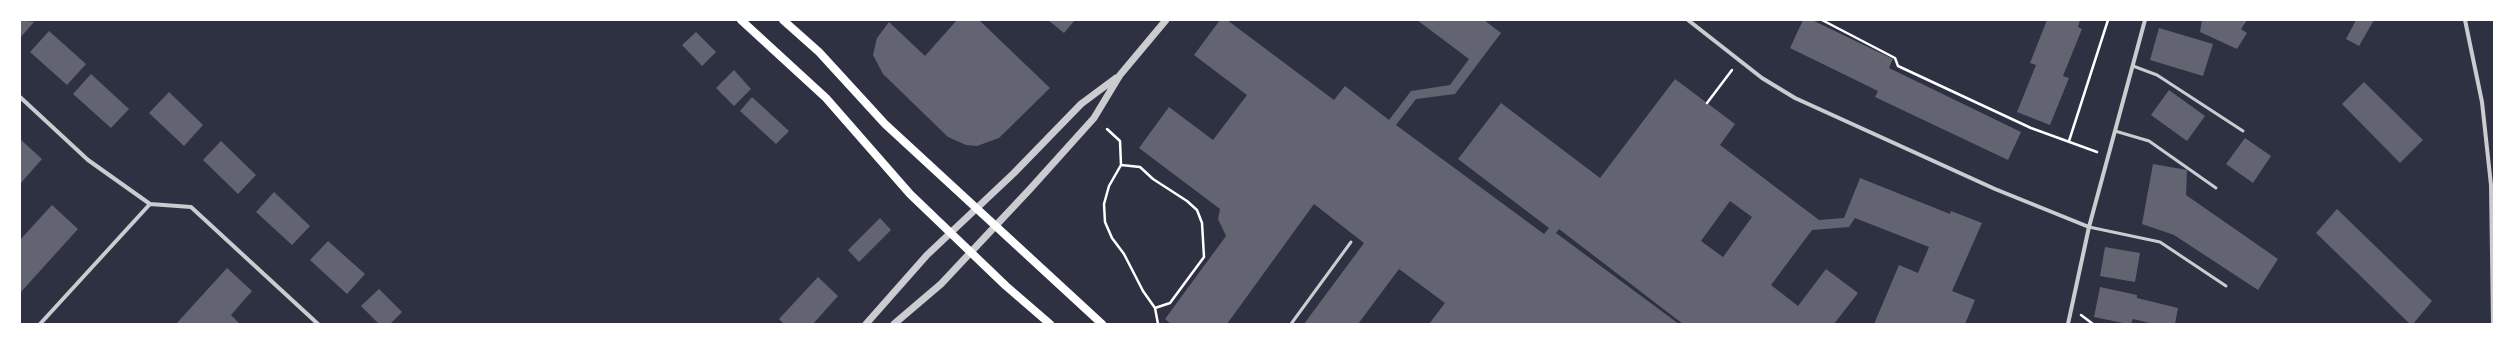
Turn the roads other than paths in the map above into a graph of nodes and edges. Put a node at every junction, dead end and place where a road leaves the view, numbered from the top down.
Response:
1 (741, 20) edge
2 (783, 20) edge
3 (1166, 20) edge
4 (1688, 20) edge
5 (2145, 20) edge
6 (2465, 20) edge
7 (2133, 66) junction
8 (1120, 75) junction
9 (20, 97) edge
10 (2115, 131) junction
11 (2243, 131) dead end
12 (2216, 188) dead end
13 (150, 204) junction
14 (978, 208) junction
15 (997, 225) junction
16 (2089, 227) junction
17 (950, 232) junction
18 (1351, 242) dead end
19 (972, 251) junction
20 (2226, 286) dead end
21 (40, 324) edge
22 (318, 324) edge
23 (866, 324) edge
24 (894, 324) edge
25 (1050, 324) edge
26 (1102, 324) edge
27 (1291, 324) edge
28 (2068, 324) edge
29 (2493, 324) edge

1 - 17 main road
2 - 14 main road
3 - 8 street
4 - 16 street
5 - 7 street
6 - 29 street
7 - 10 street
7 - 11 lane
8 - 14 street
8 - 15 street
9 - 13 street
10 - 12 lane
10 - 16 street
13 - 21 street
13 - 22 street
14 - 15 main road
14 - 17 street
15 - 19 street
15 - 26 main road
16 - 20 lane
16 - 28 street
17 - 19 main road
17 - 23 street
18 - 27 lane
19 - 24 street
19 - 25 main road

